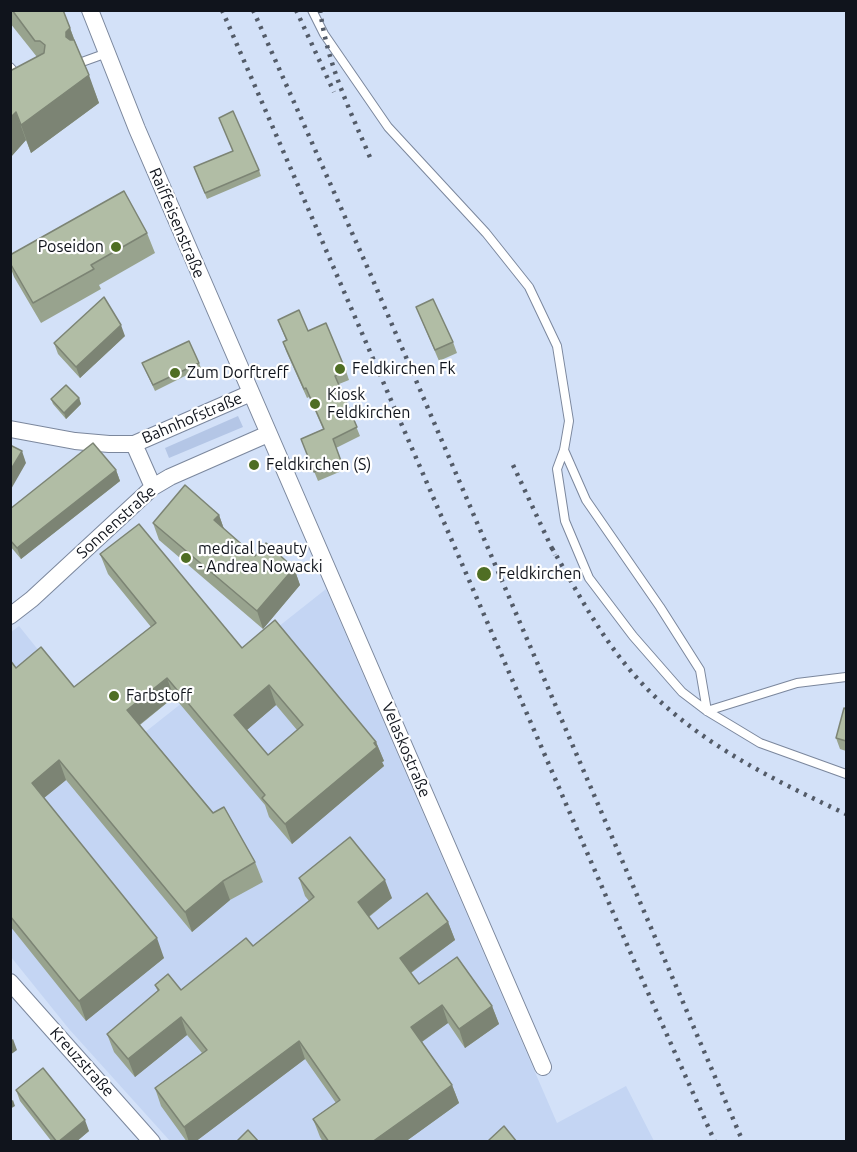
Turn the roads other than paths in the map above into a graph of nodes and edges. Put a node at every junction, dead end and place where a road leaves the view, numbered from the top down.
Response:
1 (90, 10) edge
2 (312, 10) edge
3 (107, 53) junction
4 (82, 62) edge
5 (10, 68) edge
6 (26, 84) edge
7 (251, 393) junction
8 (10, 429) edge
9 (268, 434) junction
10 (134, 444) junction
11 (564, 450) junction
12 (153, 488) junction
13 (10, 616) edge
14 (846, 677) edge
15 (707, 711) junction
16 (846, 774) edge
17 (10, 982) edge
18 (543, 1067) dead end
19 (152, 1142) edge

1 - 3 street, Raiffeisenstraße
2 - 11 lane
3 - 4 lane
3 - 7 street, Raiffeisenstraße
5 - 6 lane
7 - 9 street, Raiffeisenstraße
7 - 10 street, Bahnhofstraße
8 - 10 street, Bahnhofstraße
9 - 12 street, Sonnenstraße
9 - 18 street, Velaskostraße
10 - 12 street, Bahnhofstraße
11 - 15 lane
11 - 15 lane
12 - 13 street, Sonnenstraße
14 - 15 lane
15 - 16 lane
17 - 19 street, Kreuzstraße

